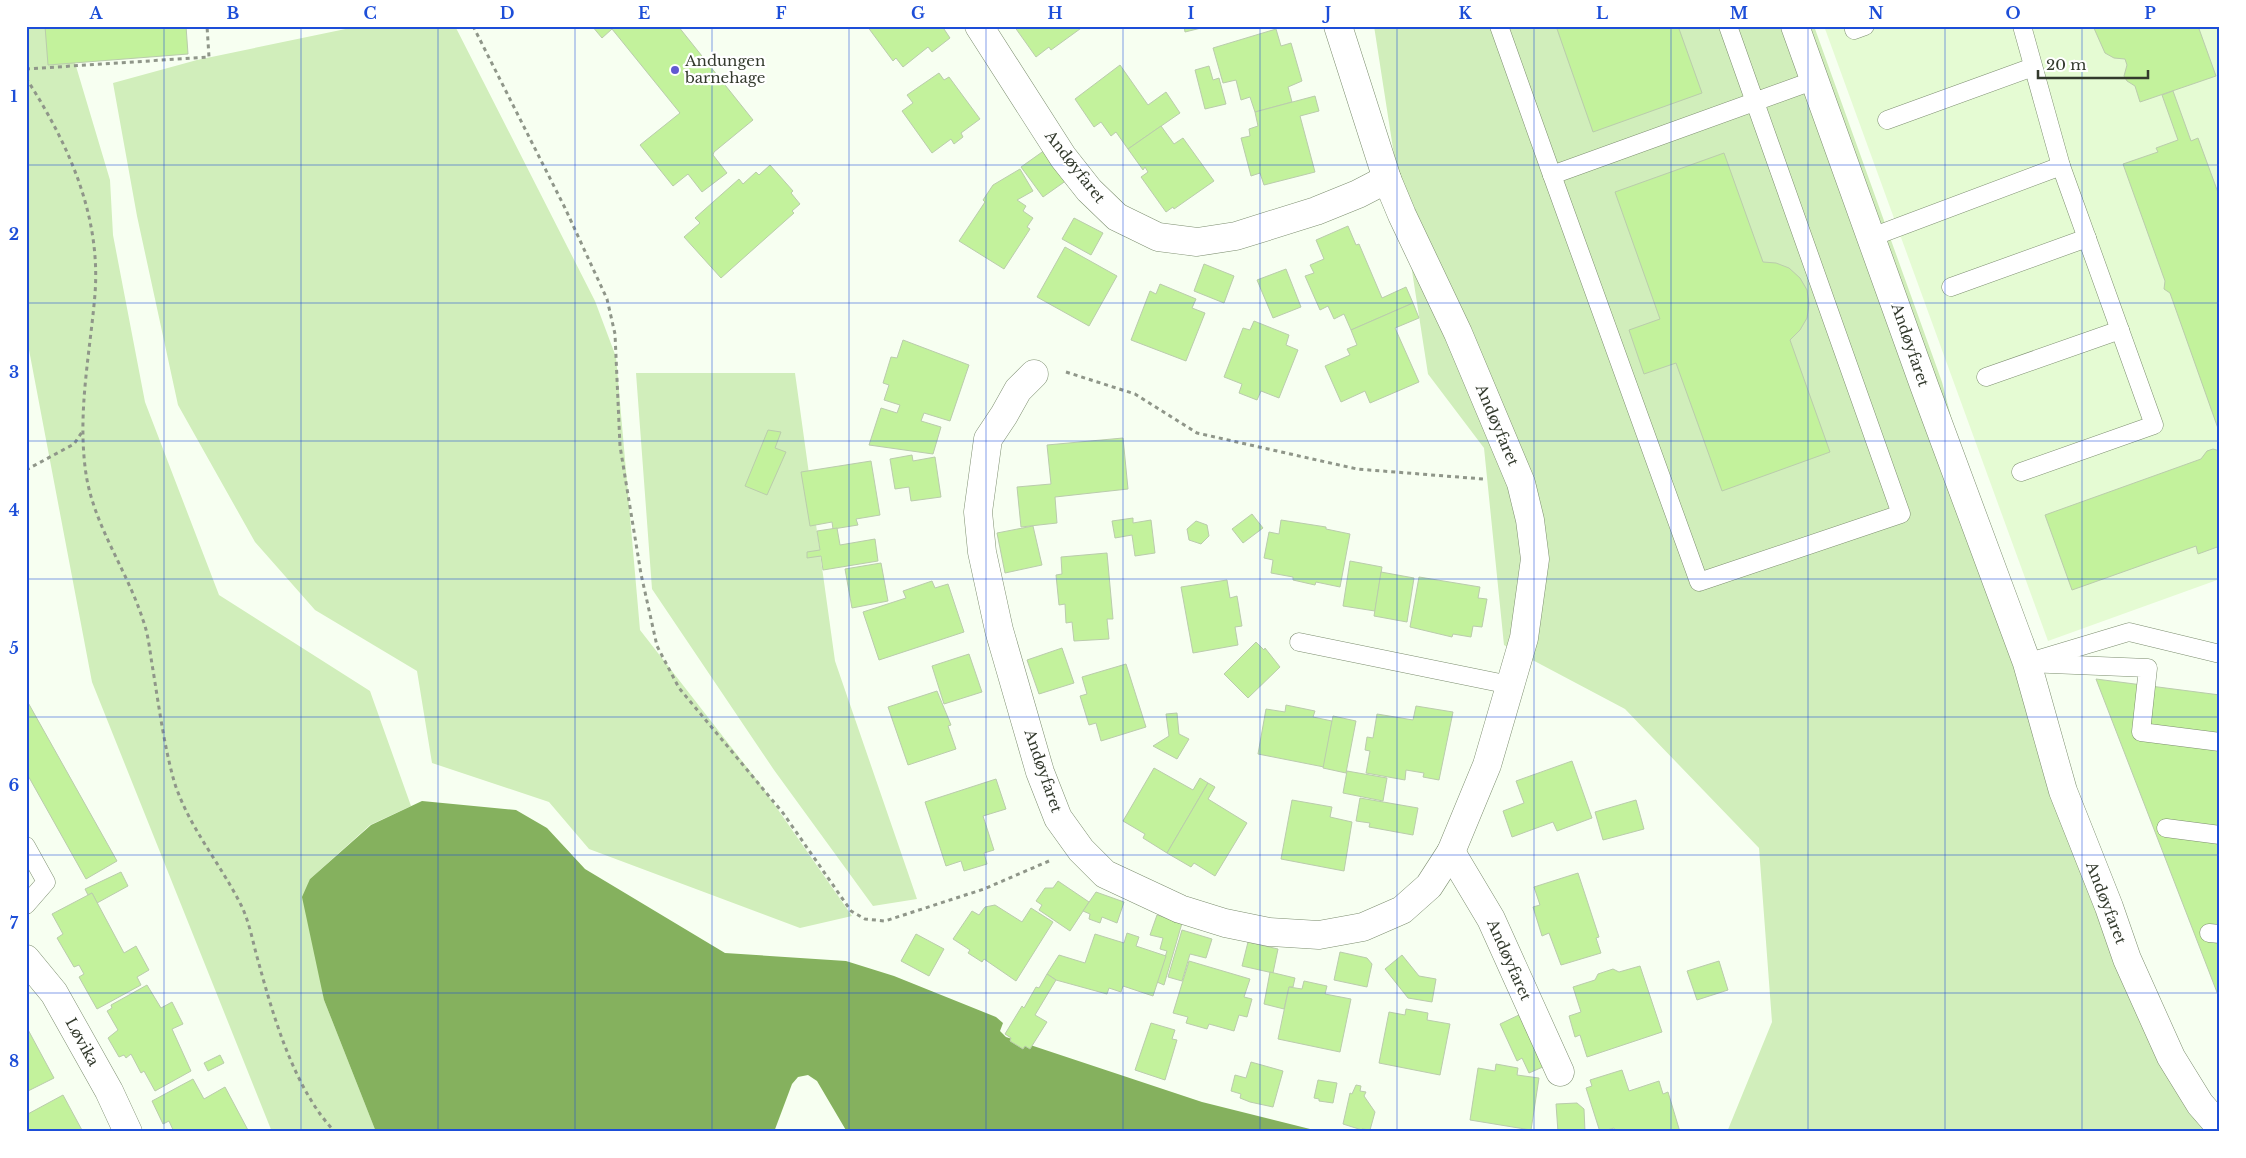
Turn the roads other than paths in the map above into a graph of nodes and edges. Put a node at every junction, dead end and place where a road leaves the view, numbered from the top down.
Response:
1 (979, 26) edge
2 (1338, 26) edge
3 (1499, 26) edge
4 (1728, 26) edge
5 (1795, 26) edge
6 (2022, 26) edge
7 (2033, 67) junction
8 (1815, 80) junction
9 (1754, 102) junction
10 (1887, 120) dead end
11 (2061, 166) junction
12 (1552, 174) junction
13 (1387, 179) junction
14 (1872, 237) junction
15 (2087, 238) junction
16 (1951, 287) dead end
17 (2120, 330) junction
18 (1034, 374) road end
19 (1986, 377) dead end
20 (2021, 472) dead end
21 (1299, 642) dead end
22 (2220, 654) edge
23 (2027, 663) junction
24 (1510, 685) junction
25 (2220, 742) edge
26 (2166, 828) dead end
27 (2220, 835) edge
28 (26, 846) edge
29 (1451, 852) junction
30 (26, 905) edge
31 (26, 959) edge
32 (1560, 1072) dead end
33 (2220, 1127) edge
34 (128, 1132) edge

1 - 13 street, Andøyfaret
2 - 13 street, Andøyfaret
3 - 12 lane
4 - 9 lane
5 - 8 street, Andøyfaret
6 - 7 lane
7 - 10 lane
7 - 11 lane
8 - 9 lane
8 - 14 street, Andøyfaret
9 - 12 lane
9 - 12 lane
11 - 14 lane
11 - 15 lane
13 - 24 street, Andøyfaret
14 - 23 street, Andøyfaret
15 - 16 lane
15 - 17 lane
17 - 19 lane
17 - 20 lane
18 - 29 street, Andøyfaret
21 - 24 lane
22 - 23 lane
23 - 25 lane
23 - 33 street, Andøyfaret
24 - 29 street, Andøyfaret
26 - 27 lane
28 - 30 lane
29 - 32 street, Andøyfaret
31 - 34 street, Løvika

